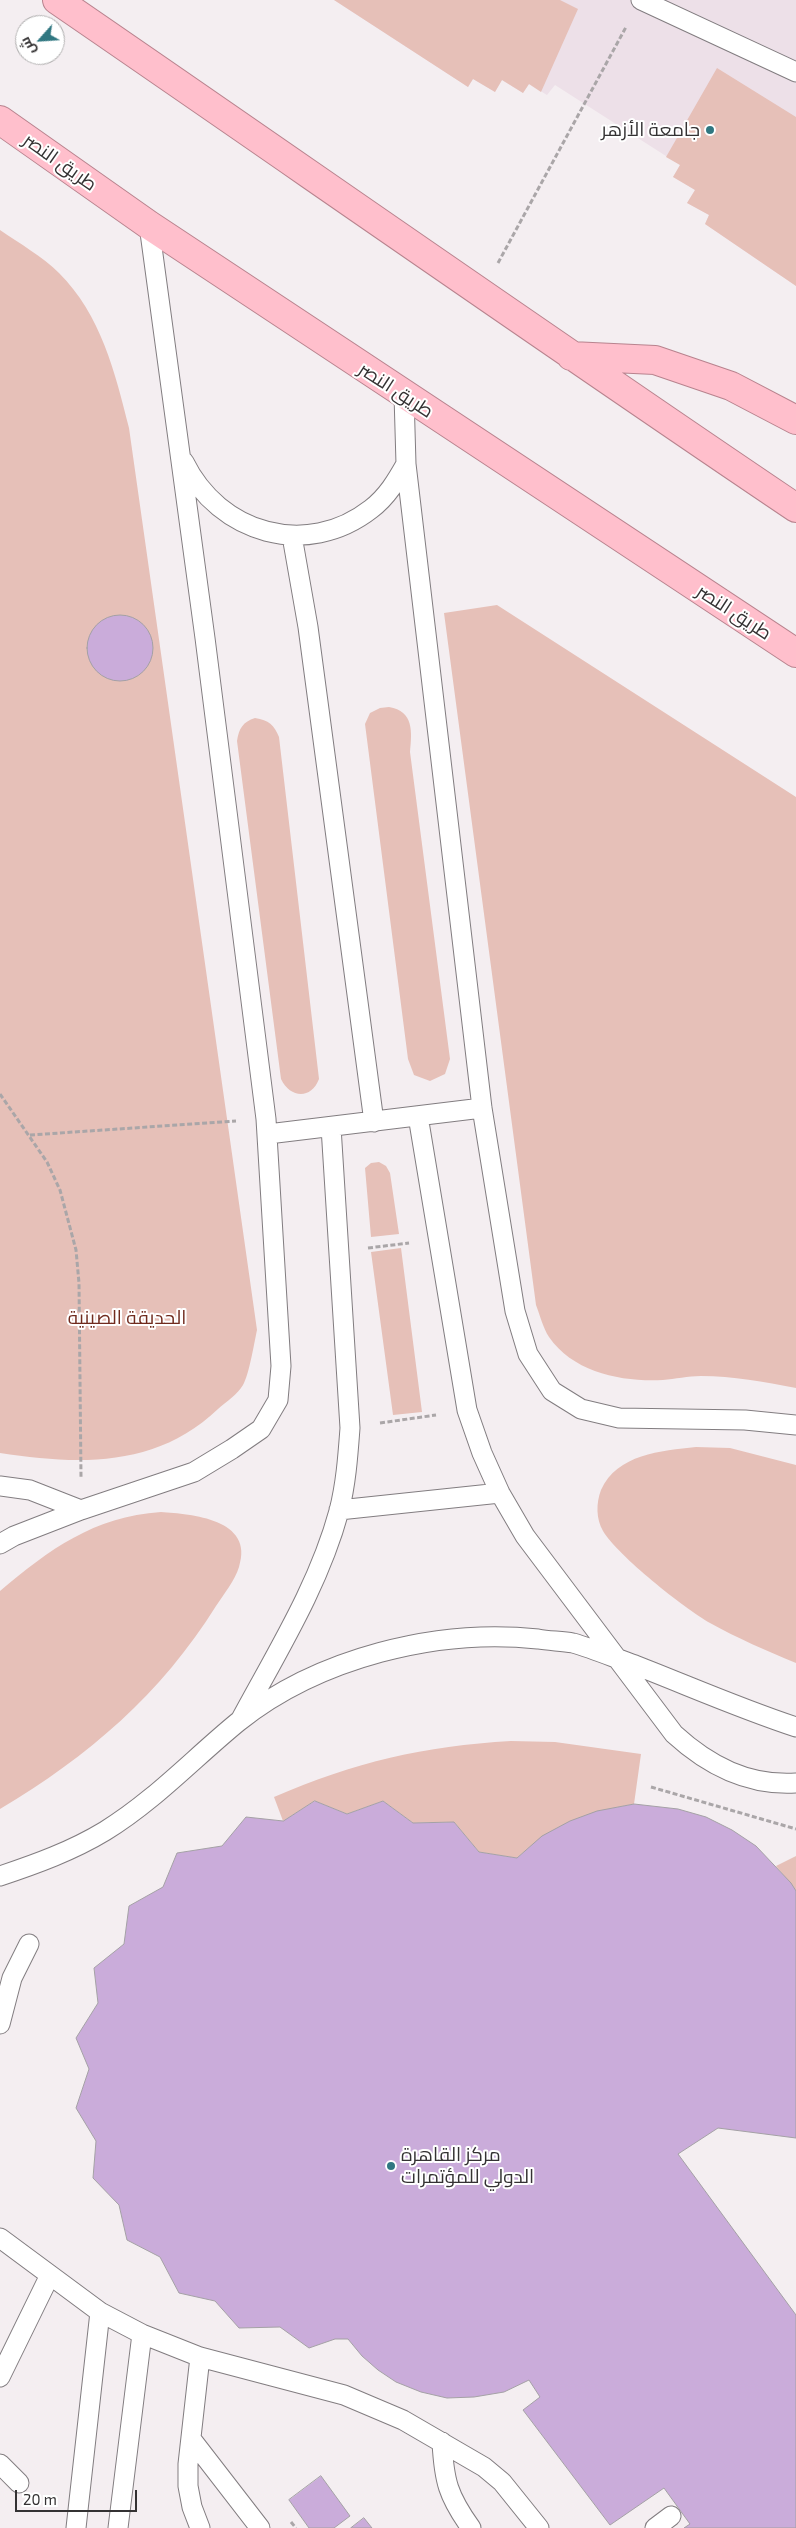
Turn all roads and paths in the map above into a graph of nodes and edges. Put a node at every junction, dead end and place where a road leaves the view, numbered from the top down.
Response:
1 (57, 0) edge
2 (641, 0) edge
3 (626, 26) dead end
4 (796, 72) edge
5 (0, 120) edge
6 (149, 225) junction
7 (483, 293) junction
8 (571, 356) junction
9 (404, 395) junction
10 (796, 420) edge
11 (179, 452) junction
12 (406, 464) junction
13 (796, 508) edge
14 (292, 536) junction
15 (796, 653) edge
16 (0, 1094) edge
17 (482, 1108) junction
18 (418, 1116) junction
19 (374, 1122) junction
20 (267, 1126) junction
21 (331, 1127) junction
22 (30, 1135) junction
23 (437, 1239) junction
24 (340, 1252) junction
25 (468, 1410) junction
26 (796, 1425) edge
27 (350, 1428) junction
28 (0, 1486) edge
29 (500, 1493) junction
30 (81, 1510) junction
31 (339, 1510) junction
32 (0, 1544) edge
33 (617, 1658) junction
34 (240, 1720) junction
35 (796, 1727) edge
36 (796, 1783) edge
37 (651, 1788) dead end
38 (796, 1829) edge
39 (0, 1876) edge
40 (30, 1944) dead end
41 (0, 2024) edge
42 (0, 2238) edge
43 (50, 2275) junction
44 (100, 2312) junction
45 (142, 2334) junction
46 (200, 2358) junction
47 (0, 2377) edge
48 (192, 2440) junction
49 (442, 2442) junction
50 (0, 2464) edge
51 (19, 2484) dead end
52 (671, 2516) dead end
53 (76, 2528) edge
54 (118, 2528) edge
55 (200, 2528) edge
56 (260, 2528) edge
57 (471, 2528) edge
58 (540, 2528) edge
59 (655, 2528) edge

1 - 7 highway
2 - 4 lane
3 - 7 path
5 - 6 highway, طريق النصر
6 - 9 highway, طريق النصر
6 - 11 lane
7 - 8 highway
8 - 10 highway
8 - 13 highway
9 - 12 lane
9 - 15 highway, طريق النصر
11 - 14 lane
11 - 20 lane
12 - 14 lane
12 - 17 lane
14 - 19 lane
16 - 22 path
17 - 18 lane
17 - 26 lane
18 - 19 lane
18 - 23 lane
19 - 21 lane
20 - 21 lane
20 - 22 path
20 - 30 lane
21 - 24 lane
22 - 30 path
23 - 24 path
23 - 25 lane
24 - 27 lane
25 - 27 path
25 - 29 lane
27 - 31 lane
28 - 30 lane
29 - 31 lane
29 - 33 lane
30 - 32 lane
31 - 34 lane
33 - 34 lane
33 - 35 lane
33 - 36 lane
34 - 39 lane
37 - 38 path
40 - 41 lane
42 - 43 lane
43 - 44 lane
43 - 47 lane
44 - 45 lane
44 - 53 lane
45 - 46 lane
45 - 54 lane
46 - 48 lane
46 - 49 lane
48 - 55 lane
48 - 56 lane
49 - 57 lane
49 - 58 lane
50 - 51 lane
52 - 59 lane

